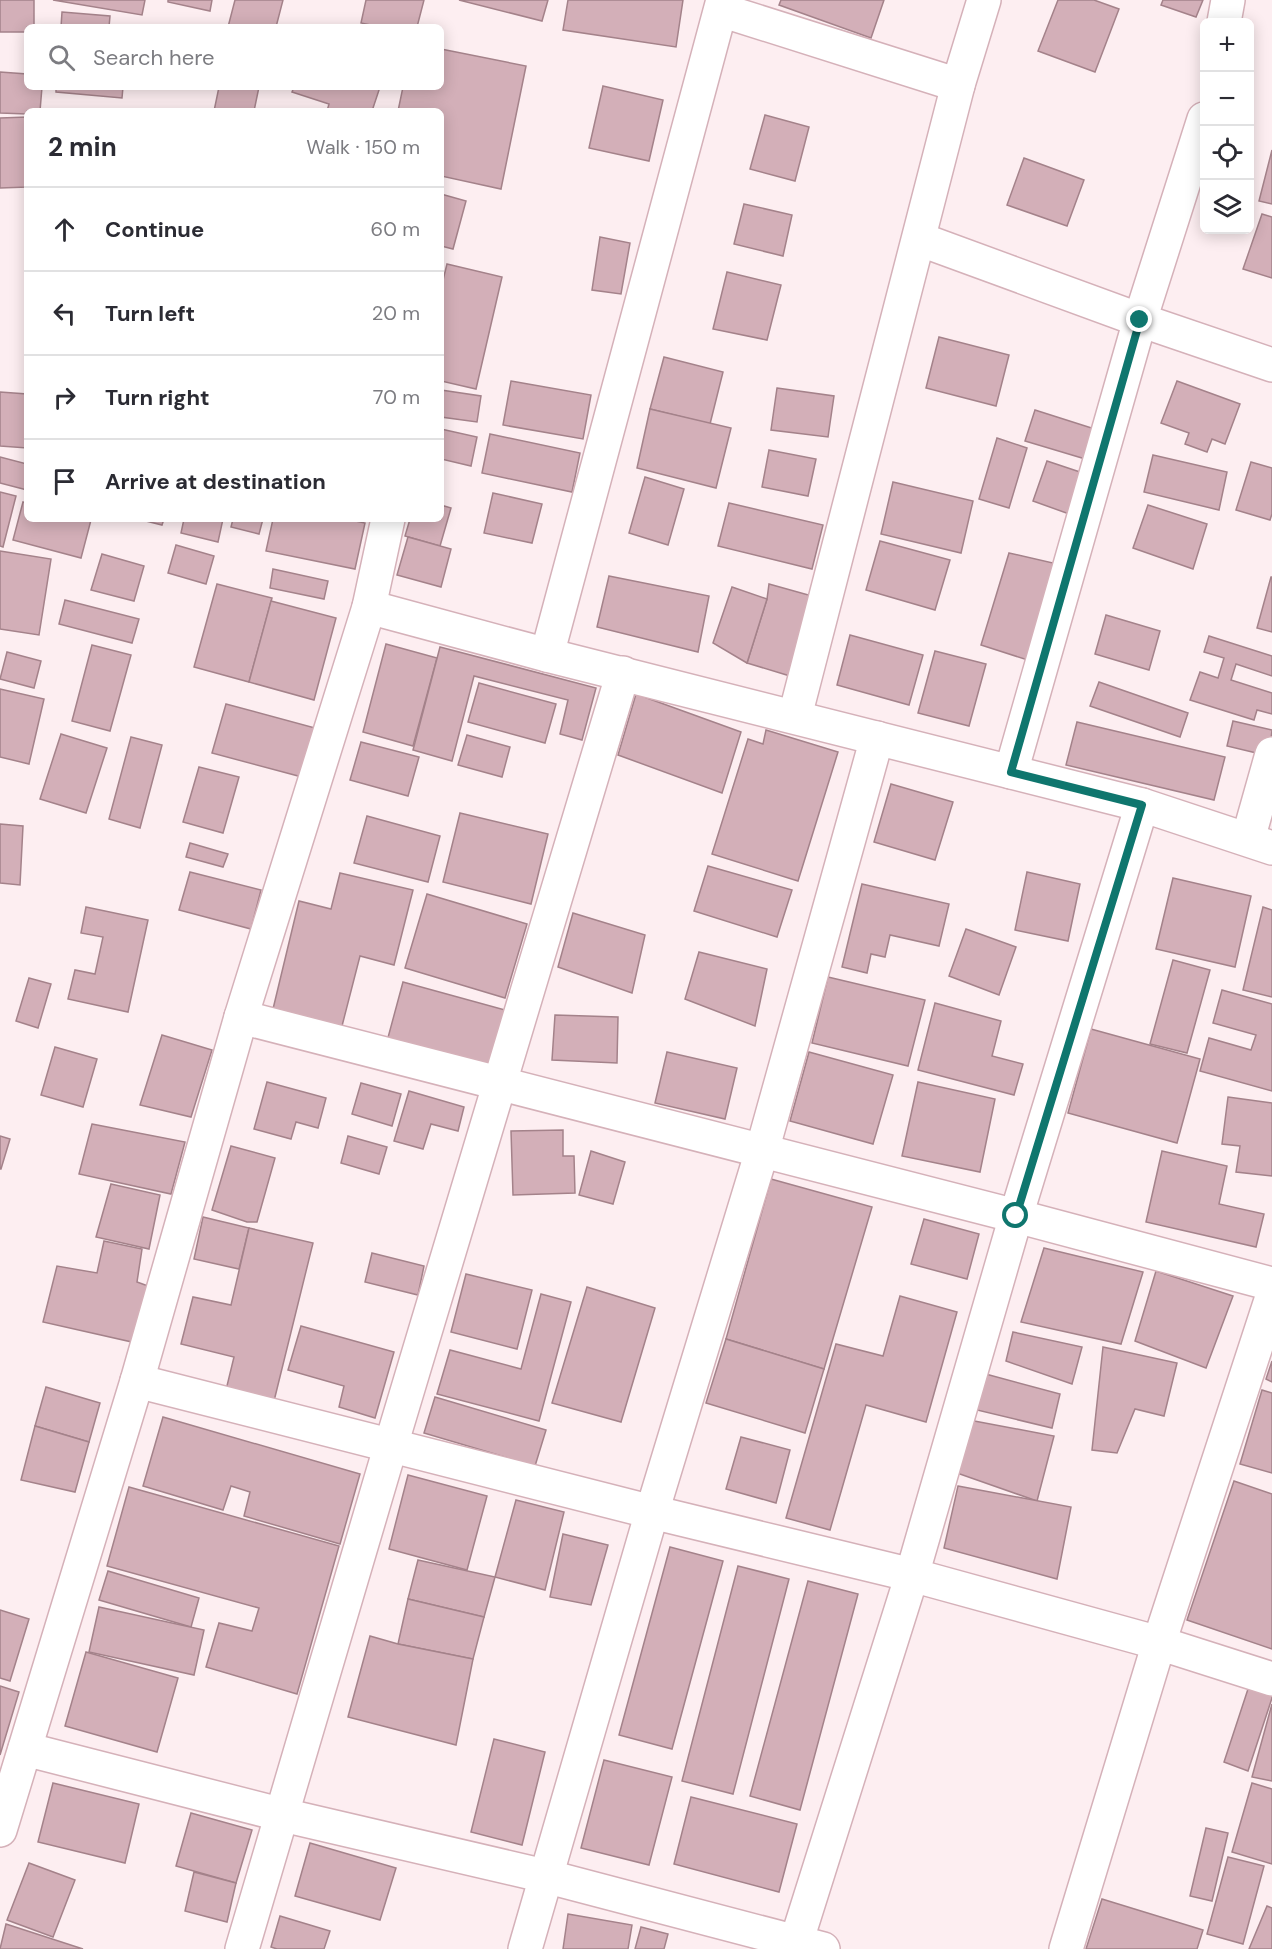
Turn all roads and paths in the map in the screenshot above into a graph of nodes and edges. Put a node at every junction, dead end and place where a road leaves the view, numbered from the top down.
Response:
1 (984, 0) edge
2 (1228, 0) edge
3 (722, 5) edge
4 (1225, 18) edge
5 (958, 85) junction
6 (1201, 126) edge
7 (919, 239) junction
8 (1140, 320) junction
9 (1272, 365) edge
10 (387, 522) edge
11 (369, 607) junction
12 (547, 655) junction
13 (623, 673) junction
14 (795, 716) junction
15 (877, 738) junction
16 (1272, 754) edge
17 (1011, 772) junction
18 (1142, 805) junction
19 (1260, 844) edge
20 (242, 1017) junction
21 (500, 1084) junction
22 (762, 1150) junction
23 (1016, 1216) junction
24 (1272, 1284) edge
25 (1272, 1297) edge
26 (137, 1381) junction
27 (391, 1445) junction
28 (652, 1512) junction
29 (912, 1575) junction
30 (1159, 1643) junction
31 (1272, 1679) edge
32 (25, 1749) junction
33 (283, 1815) junction
34 (0, 1830) edge
35 (545, 1876) junction
36 (804, 1947) edge
37 (242, 1949) edge
38 (525, 1949) edge
39 (1066, 1949) edge

1 - 5 street
2 - 4 street
3 - 5 street
3 - 12 street
5 - 7 street
6 - 8 street
7 - 8 street
7 - 14 street
8 - 9 street
8 - 17 street
10 - 11 street
11 - 12 street
11 - 20 street
12 - 13 street
13 - 14 street
13 - 21 street
14 - 15 street
15 - 17 street
15 - 22 street
16 - 19 street
17 - 18 street
18 - 19 street
18 - 23 street
20 - 21 street
20 - 26 street
21 - 22 street
21 - 27 street
22 - 23 street
22 - 28 street
23 - 24 street
23 - 29 street
25 - 30 street
26 - 27 street
26 - 32 street
27 - 28 street
27 - 33 street
28 - 29 street
28 - 35 street
29 - 30 street
29 - 36 street
30 - 31 street
30 - 39 street
32 - 33 street
32 - 34 street
33 - 35 street
33 - 37 street
35 - 36 street
35 - 38 street

